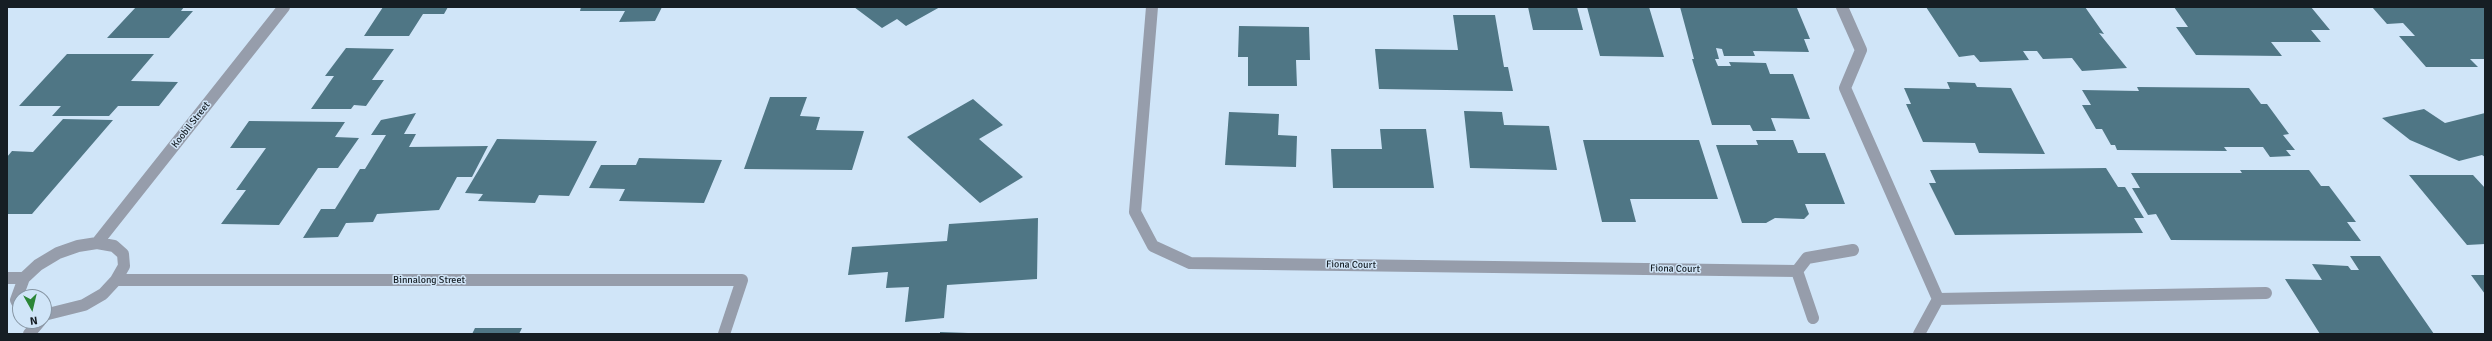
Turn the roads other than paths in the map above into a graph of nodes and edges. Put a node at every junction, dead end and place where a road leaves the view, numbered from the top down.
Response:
1 (284, 7) edge
2 (1152, 7) edge
3 (1842, 7) edge
4 (97, 243) junction
5 (1853, 250) dead end
6 (1797, 271) junction
7 (7, 278) edge
8 (24, 278) junction
9 (116, 280) junction
10 (18, 289) edge
11 (2266, 293) dead end
12 (1938, 299) junction
13 (52, 314) edge
14 (1813, 318) dead end
15 (724, 334) edge
16 (1919, 334) edge

1 - 4 street, Koobil Street
2 - 6 street, Fiona Court
3 - 12 street
4 - 8 street
4 - 9 street
5 - 6 street
6 - 14 street
7 - 8 street
8 - 10 street
9 - 13 street
9 - 15 street, Binnalong Street
11 - 12 street
12 - 16 street

